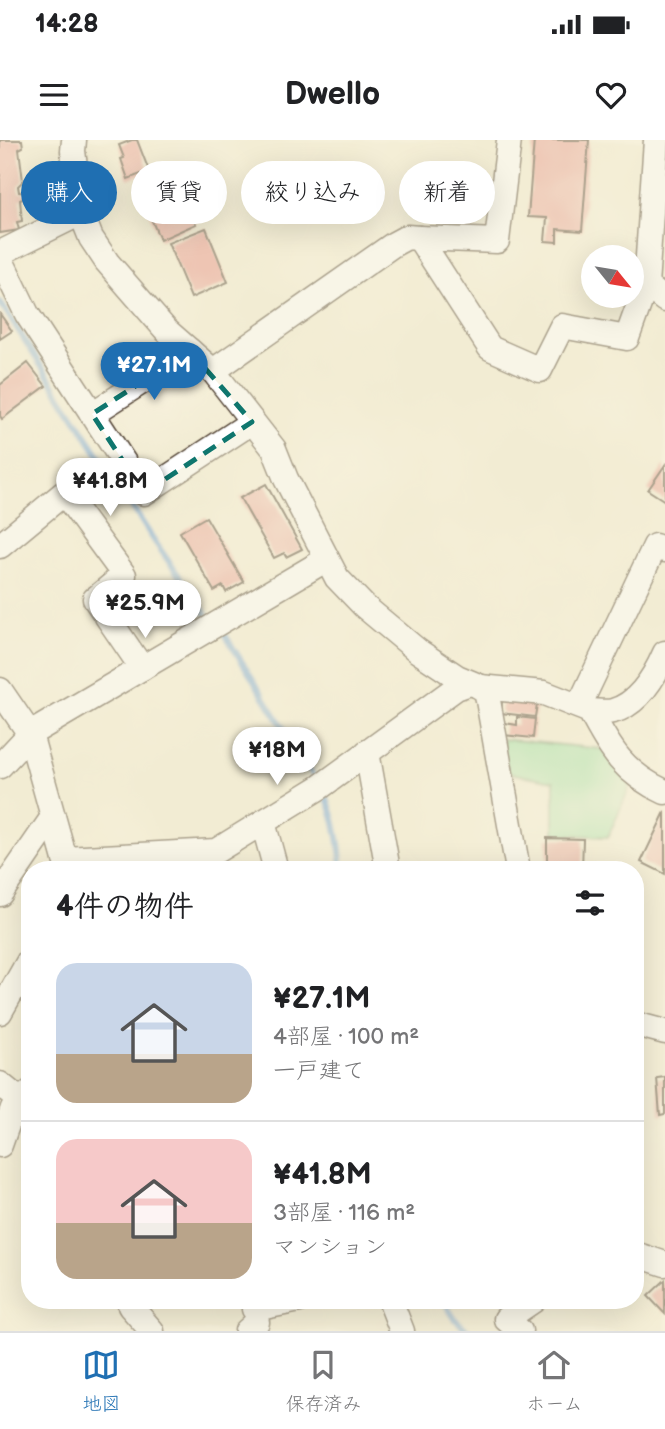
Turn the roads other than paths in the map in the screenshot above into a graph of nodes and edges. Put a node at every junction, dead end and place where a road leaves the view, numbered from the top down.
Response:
1 (74, 140) edge
2 (509, 140) edge
3 (659, 146) edge
4 (74, 161) edge
5 (60, 224) edge
6 (85, 224) edge
7 (419, 238) junction
8 (0, 256) edge
9 (656, 293) edge
10 (190, 351) junction
11 (213, 371) junction
12 (92, 414) junction
13 (252, 422) junction
14 (0, 546) edge
15 (665, 550) edge
16 (327, 559) junction
17 (663, 663) edge
18 (142, 668) junction
19 (475, 685) junction
20 (0, 690) edge
21 (584, 709) junction
22 (30, 734) junction
23 (367, 752) junction
24 (0, 766) edge
25 (665, 792) edge
26 (53, 817) junction
27 (262, 822) junction
28 (23, 861) edge
29 (65, 861) edge
30 (101, 861) edge
31 (273, 861) edge
32 (386, 861) edge
33 (516, 861) edge
34 (21, 863) edge
35 (0, 894) edge
36 (21, 975) edge
37 (0, 1013) edge
38 (644, 1026) edge
39 (665, 1032) edge
40 (0, 1084) edge
41 (21, 1095) edge
42 (21, 1101) edge
43 (0, 1145) edge
44 (644, 1257) edge
45 (665, 1264) edge
46 (133, 1309) edge
47 (278, 1309) edge
48 (393, 1309) edge
49 (524, 1309) edge
50 (253, 1319) edge
51 (505, 1327) edge
52 (152, 1331) edge
53 (402, 1331) edge

1 - 4 street
2 - 7 street
3 - 9 street
5 - 8 street
6 - 10 street
7 - 9 street
7 - 11 street
8 - 12 street
10 - 11 street
10 - 12 street
11 - 13 street
12 - 13 street
13 - 16 street
14 - 18 street
15 - 21 street
16 - 18 street
16 - 19 street
17 - 21 street
18 - 22 street
19 - 21 street
19 - 23 street
19 - 33 street
20 - 22 street
21 - 25 street
22 - 24 street
22 - 26 street
23 - 27 street
23 - 32 street
26 - 28 street
26 - 29 street
27 - 30 street
27 - 31 street
34 - 35 street
36 - 37 street
38 - 39 street
40 - 41 street
42 - 43 street
44 - 45 street
46 - 52 street
47 - 50 street
48 - 53 street
49 - 51 street

